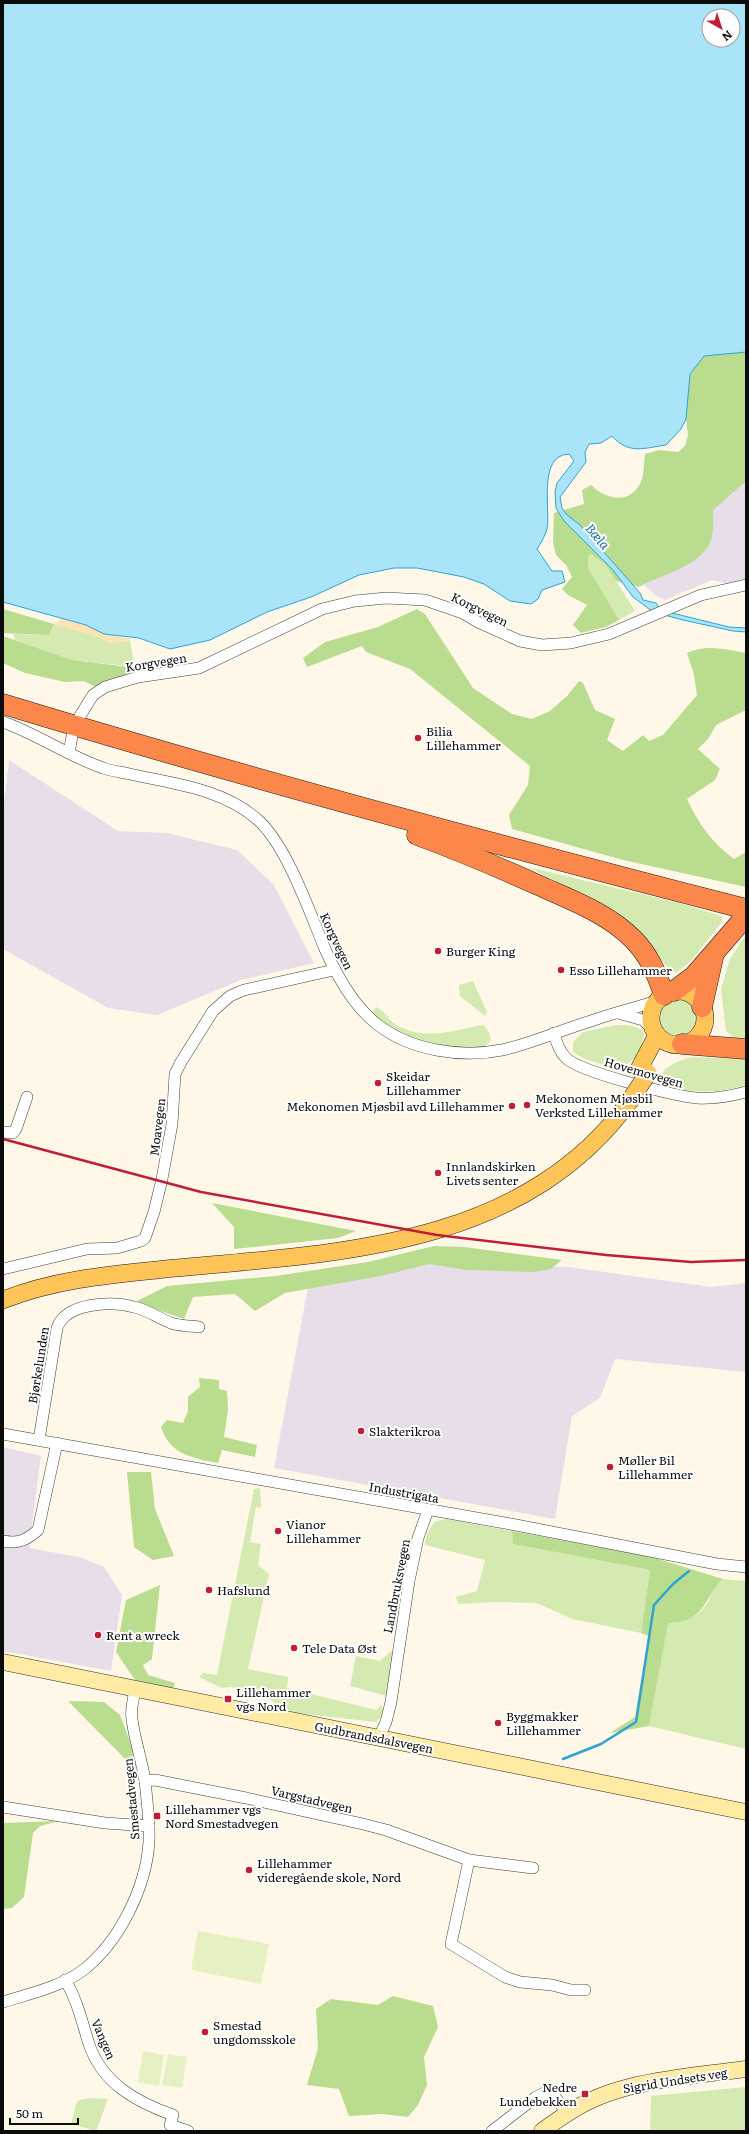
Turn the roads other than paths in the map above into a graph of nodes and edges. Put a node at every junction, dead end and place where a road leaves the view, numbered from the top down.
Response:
1 (746, 585) edge
2 (3, 704) edge
3 (80, 716) dead end
4 (3, 722) edge
5 (72, 736) dead end
6 (70, 753) junction
7 (214, 767) junction
8 (746, 909) edge
9 (746, 916) edge
10 (714, 954) junction
11 (334, 970) junction
12 (665, 995) junction
13 (702, 1007) junction
14 (618, 1013) junction
15 (554, 1034) junction
16 (666, 1039) junction
17 (746, 1049) edge
18 (746, 1092) edge
19 (28, 1097) dead end
20 (624, 1099) junction
21 (3, 1132) edge
22 (3, 1269) edge
23 (3, 1288) edge
24 (3, 1300) edge
25 (199, 1327) dead end
26 (3, 1434) edge
27 (39, 1440) junction
28 (57, 1443) junction
29 (428, 1510) junction
30 (3, 1541) edge
31 (746, 1567) edge
32 (3, 1662) edge
33 (135, 1689) junction
34 (379, 1737) junction
35 (145, 1780) junction
36 (3, 1807) edge
37 (746, 1812) edge
38 (149, 1826) junction
39 (469, 1860) junction
40 (534, 1868) dead end
41 (65, 1980) junction
42 (585, 1990) dead end
43 (3, 2002) edge
44 (746, 2069) edge
45 (567, 2113) junction
46 (188, 2131) edge
47 (492, 2131) edge
48 (542, 2131) edge

1 - 3 street, Korgvegen
2 - 7 highway
4 - 6 street, Korgvegen
5 - 6 street
6 - 11 street, Korgvegen
7 - 8 highway
7 - 12 highway
9 - 10 highway
10 - 12 highway
10 - 13 highway
11 - 15 street, Korgvegen
11 - 22 street, Moavegen
12 - 13 main road
12 - 14 street, Korgvegen
12 - 16 main road
13 - 16 main road
14 - 15 street, Korgvegen
14 - 16 street
15 - 18 street, Hovemovegen
16 - 17 highway
16 - 20 main road
19 - 21 street
20 - 23 main road
20 - 24 main road
25 - 27 street, Bjørkelunden
26 - 27 street, Industrigata
27 - 28 street, Industrigata
28 - 29 street, Industrigata
28 - 30 street
29 - 31 street, Industrigata
29 - 34 street, Landbruksvegen
32 - 33 main road, Gudbrandsdalsvegen
33 - 34 main road, Gudbrandsdalsvegen
33 - 35 street, Smestadvegen
34 - 37 main road, Gudbrandsdalsvegen
35 - 38 street, Smestadvegen
35 - 39 street, Vargstadvegen
36 - 38 street
38 - 41 street, Smestadvegen
39 - 40 street, Vargstadvegen
39 - 42 street
41 - 43 street, Smestadvegen
41 - 46 street, Vangen
44 - 45 main road, Sigrid Undsets veg
45 - 47 street
45 - 48 main road, Sigrid Undsets veg

